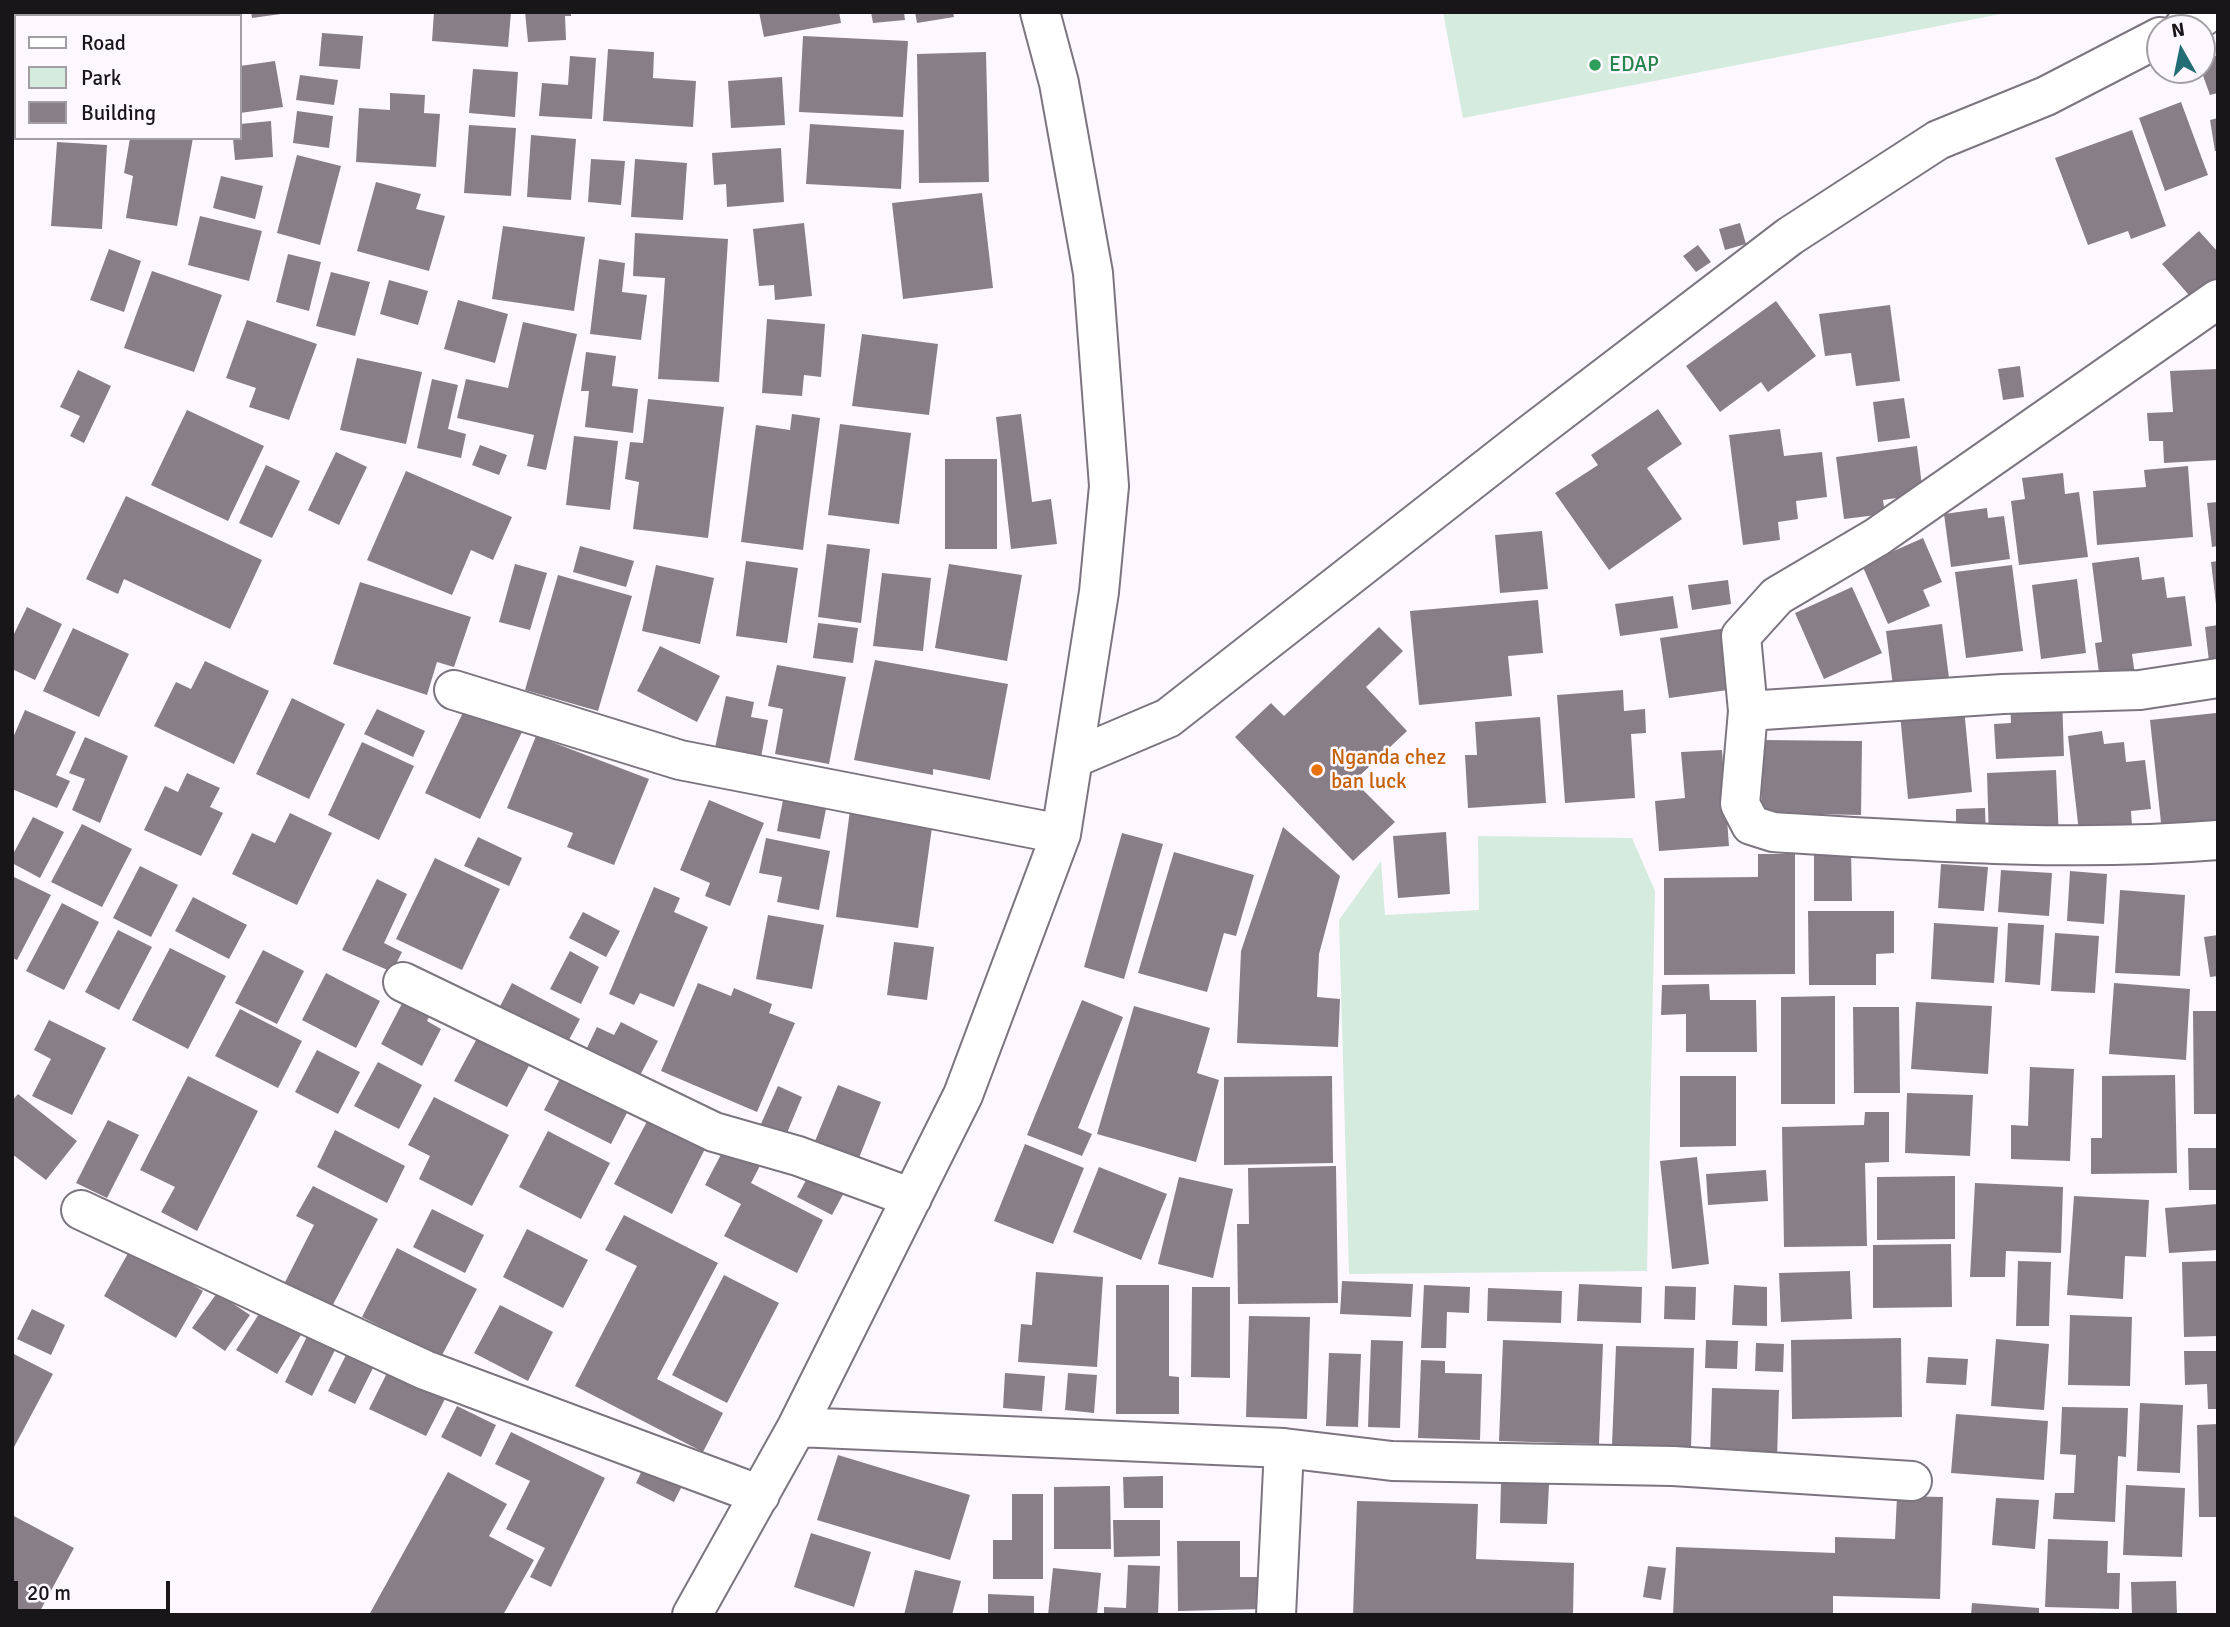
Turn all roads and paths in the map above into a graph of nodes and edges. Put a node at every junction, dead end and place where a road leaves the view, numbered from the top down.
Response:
1 (1040, 12) edge
2 (2146, 44) edge
3 (2218, 299) edge
4 (2218, 678) edge
5 (454, 690) dead end
6 (1748, 711) junction
7 (1074, 758) junction
8 (1061, 834) junction
9 (2218, 840) edge
10 (403, 982) dead end
11 (912, 1198) junction
12 (81, 1210) dead end
13 (797, 1427) junction
14 (1284, 1448) junction
15 (1912, 1481) dead end
16 (760, 1495) junction
17 (692, 1615) edge
18 (1276, 1615) edge

1 - 7 street
2 - 7 street
3 - 6 street
4 - 6 street
5 - 8 street
6 - 9 street
7 - 8 street
8 - 11 street
10 - 11 street
11 - 13 street
12 - 16 street
13 - 14 street
13 - 16 street
14 - 15 street
14 - 18 street
16 - 17 street

